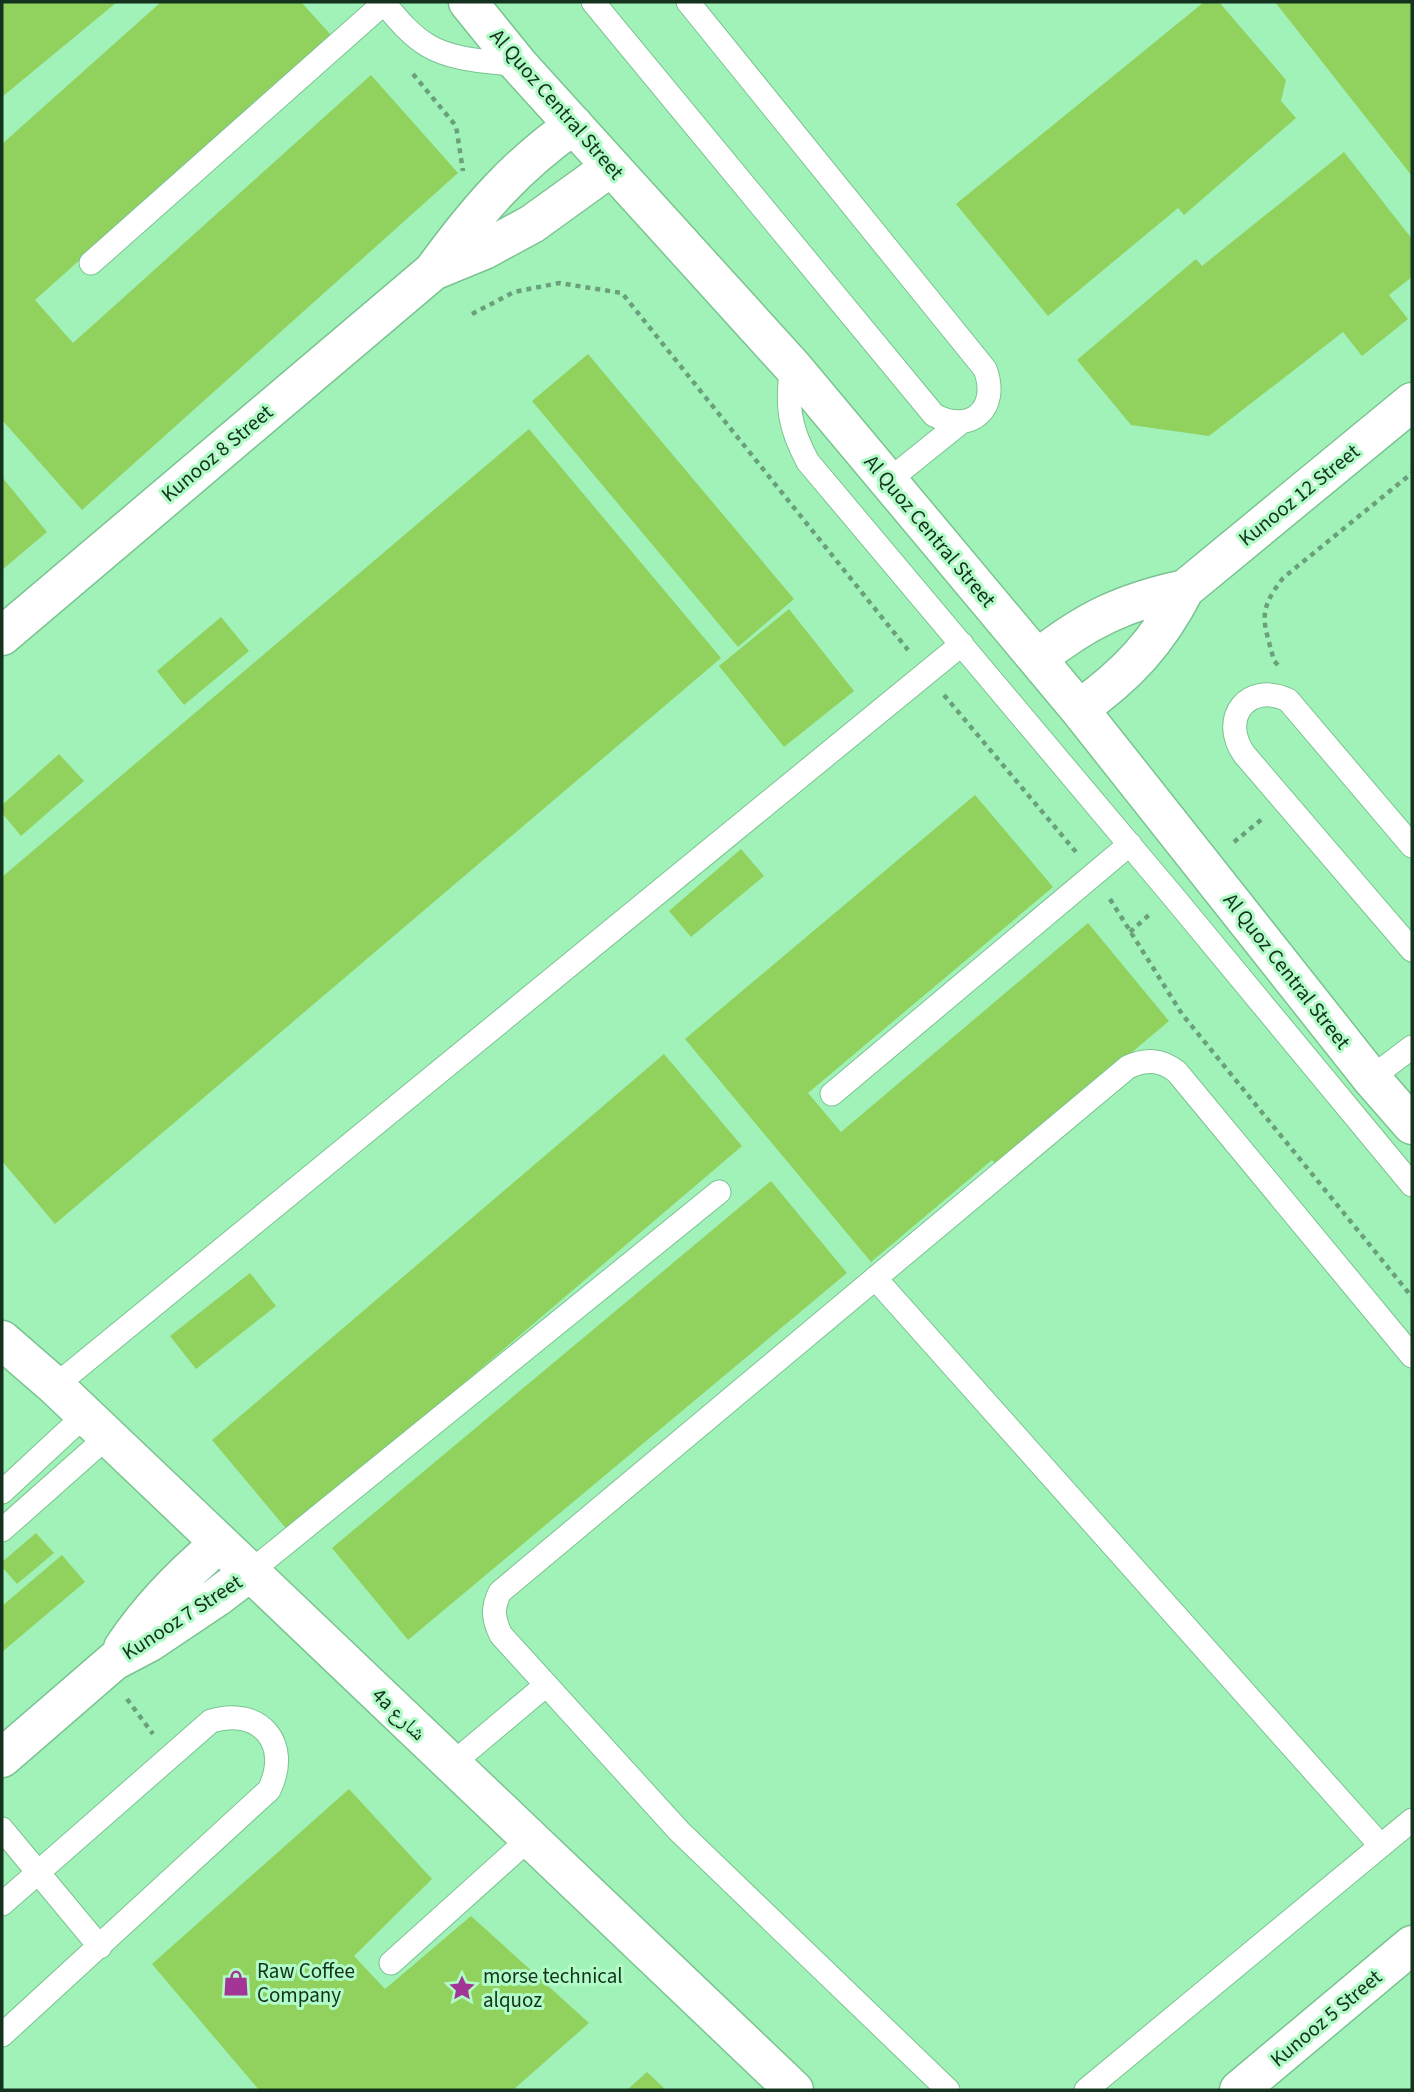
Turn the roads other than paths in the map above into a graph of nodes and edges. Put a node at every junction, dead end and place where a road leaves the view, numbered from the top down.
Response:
1 (468, 2) edge
2 (593, 2) edge
3 (688, 2) edge
4 (383, 3) edge
5 (519, 65) junction
6 (574, 125) junction
7 (611, 166) junction
8 (91, 263) dead end
9 (433, 271) junction
10 (792, 366) junction
11 (1412, 402) edge
12 (960, 423) junction
13 (888, 481) junction
14 (1185, 589) junction
15 (2, 636) edge
16 (962, 644) junction
17 (1037, 659) junction
18 (1079, 709) junction
19 (1130, 844) junction
20 (1412, 846) edge
21 (1412, 950) edge
22 (1412, 1047) edge
23 (1371, 1077) junction
24 (832, 1094) dead end
25 (1412, 1103) edge
26 (1412, 1125) edge
27 (1412, 1185) edge
28 (719, 1192) dead end
29 (875, 1278) junction
30 (2, 1340) edge
31 (1412, 1356) edge
32 (55, 1386) junction
33 (96, 1426) junction
34 (2, 1492) edge
35 (2, 1530) edge
36 (220, 1543) junction
37 (250, 1572) junction
38 (110, 1665) junction
39 (545, 1685) junction
40 (2, 1758) edge
41 (452, 1764) junction
42 (1412, 1820) edge
43 (2, 1829) edge
44 (529, 1839) junction
45 (1381, 1846) junction
46 (38, 1873) junction
47 (2, 1904) edge
48 (1412, 1945) edge
49 (100, 1947) junction
50 (391, 1963) dead end
51 (2, 2035) edge
52 (794, 2090) edge
53 (948, 2090) edge
54 (1086, 2090) edge
55 (1239, 2090) edge

1 - 5 street, Al Quoz Central Street
2 - 12 lane
3 - 12 lane
4 - 5 lane
4 - 8 lane
5 - 6 street, Al Quoz Central Street
6 - 7 street, Al Quoz Central Street
6 - 9 street, Kunooz 8 Street
7 - 9 street, Kunooz 8 Street
7 - 10 street, Al Quoz Central Street
9 - 15 street, Kunooz 8 Street
10 - 13 street, Al Quoz Central Street
10 - 16 lane
11 - 14 street, Kunooz 12 Street
12 - 13 lane
13 - 17 street, Al Quoz Central Street
14 - 17 street, Kunooz 12 Street
14 - 18 street, Kunooz 12 Street
16 - 19 lane
16 - 32 lane
17 - 18 street, Al Quoz Central Street
18 - 23 street, Al Quoz Central Street
19 - 24 lane
19 - 27 lane
20 - 21 lane
22 - 23 lane
23 - 25 street, Al Quoz Central Street
23 - 26 street, Al Quoz Central Street
28 - 37 lane
29 - 31 lane
29 - 39 lane
29 - 45 lane
30 - 32 street, 4a شارع
32 - 33 street, 4a شارع
33 - 34 lane
33 - 35 lane
33 - 36 street, 4a شارع
36 - 37 street, 4a شارع
36 - 38 street, Kunooz 7 Street
37 - 38 street, Kunooz 7 Street
37 - 41 street, 4a شارع
38 - 40 street, Kunooz 7 Street
39 - 41 lane
39 - 53 lane
41 - 44 street, 4a شارع
42 - 45 lane
43 - 46 lane
44 - 50 lane
44 - 52 street, 4a شارع
45 - 54 lane
46 - 47 lane
46 - 49 lane
46 - 49 lane
48 - 55 street, Kunooz 5 Street
49 - 51 lane

